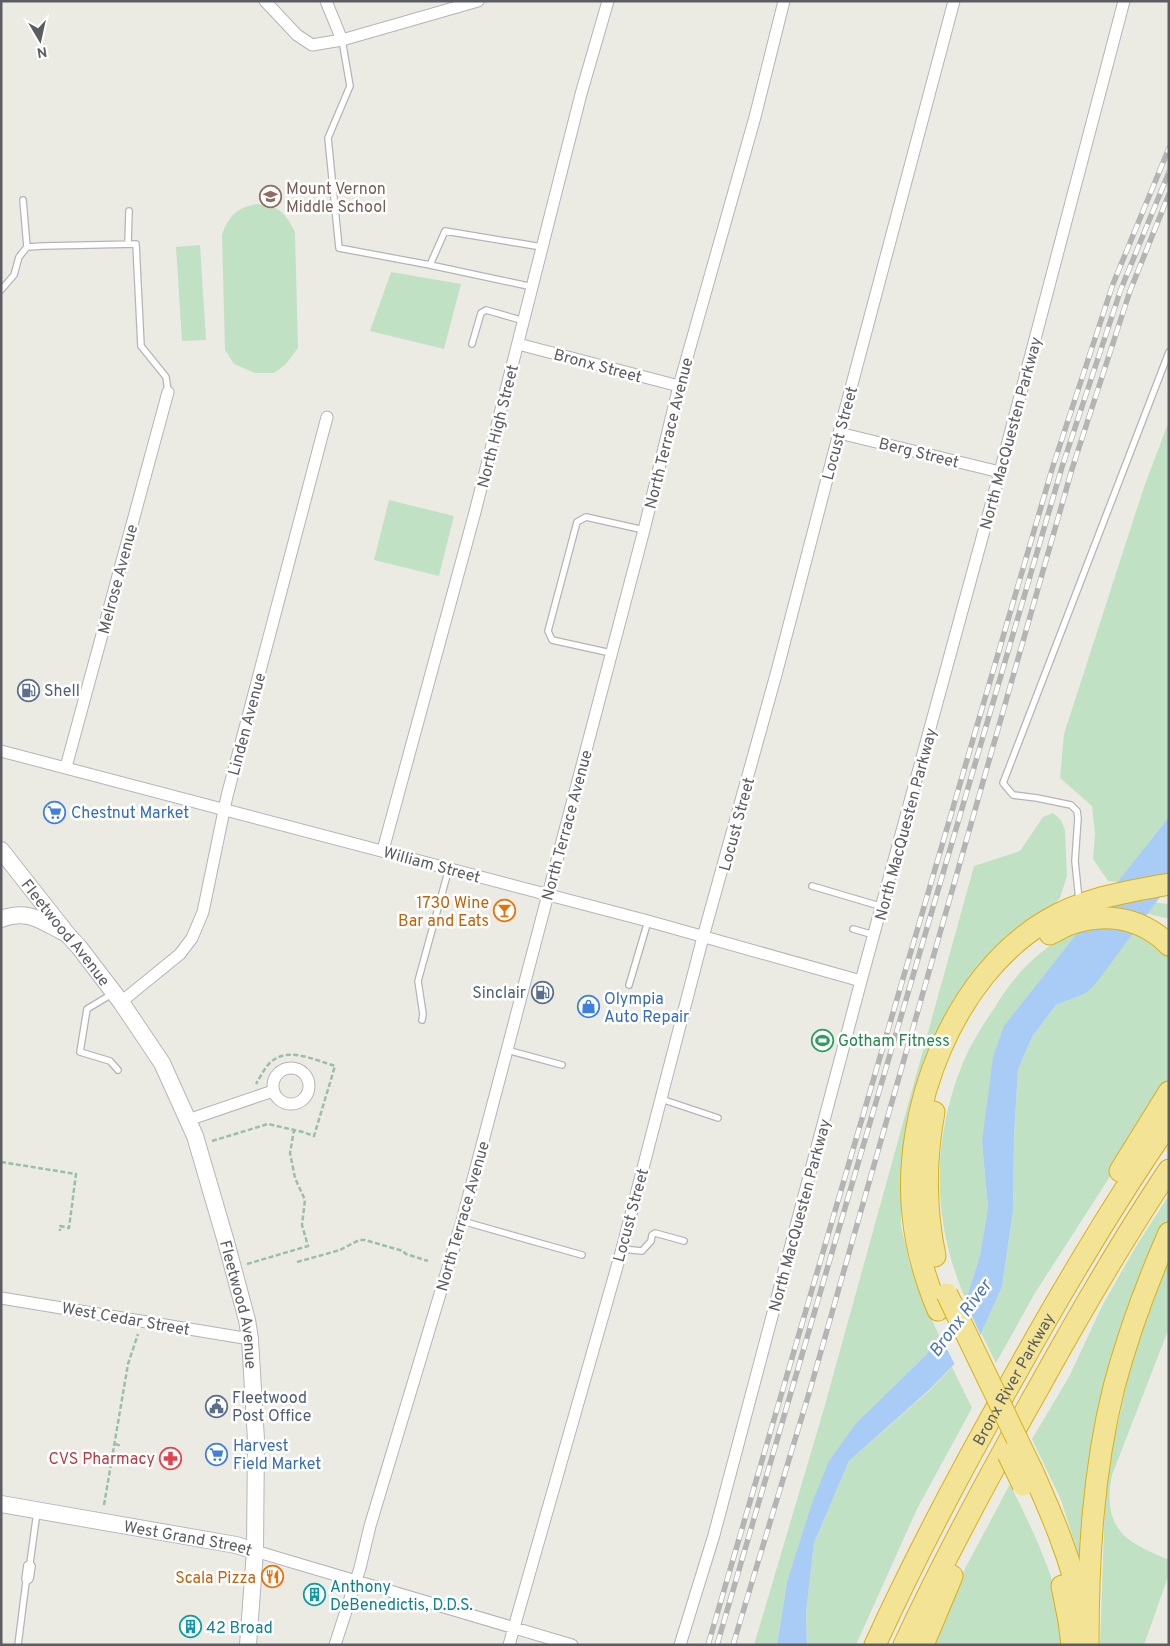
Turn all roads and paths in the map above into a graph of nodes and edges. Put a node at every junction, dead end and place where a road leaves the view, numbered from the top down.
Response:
1 (265, 1) edge
2 (326, 1) edge
3 (478, 1) edge
4 (608, 1) edge
5 (784, 1) edge
6 (954, 1) edge
7 (1124, 1) edge
8 (342, 40) junction
9 (23, 200) dead end
10 (129, 211) dead end
11 (128, 244) junction
12 (542, 247) junction
13 (27, 248) junction
14 (430, 265) junction
15 (533, 288) junction
16 (1, 290) edge
17 (524, 321) junction
18 (472, 344) dead end
19 (518, 344) junction
20 (1169, 352) edge
21 (679, 386) junction
22 (168, 392) joint
23 (327, 417) dead end
24 (839, 433) junction
25 (1000, 472) junction
26 (644, 530) junction
27 (612, 654) junction
28 (1, 750) edge
29 (66, 767) junction
30 (224, 809) junction
31 (1, 850) edge
32 (383, 850) junction
33 (449, 868) junction
34 (1169, 884) edge
35 (812, 886) dead end
36 (548, 895) junction
37 (1080, 904) junction
38 (882, 907) junction
39 (1, 919) edge
40 (648, 921) junction
41 (853, 929) dead end
42 (67, 934) junction
43 (874, 935) junction
44 (703, 937) junction
45 (1169, 945) edge
46 (861, 980) junction
47 (629, 985) dead end
48 (117, 997) junction
49 (422, 1020) dead end
50 (507, 1050) junction
51 (562, 1065) dead end
52 (118, 1070) dead end
53 (273, 1091) dead end
54 (1169, 1092) edge
55 (661, 1099) junction
56 (718, 1118) dead end
57 (188, 1120) junction
58 (1169, 1123) edge
59 (294, 1130) dead end
60 (1, 1162) edge
61 (1169, 1170) edge
62 (462, 1221) junction
63 (60, 1231) dead end
64 (1169, 1233) edge
65 (684, 1242) dead end
66 (622, 1249) junction
67 (582, 1255) dead end
68 (428, 1261) dead end
69 (297, 1262) dead end
70 (245, 1265) dead end
71 (1, 1298) edge
72 (942, 1302) junction
73 (138, 1334) dead end
74 (1037, 1336) junction
75 (250, 1339) junction
76 (115, 1444) junction
77 (122, 1446) dead end
78 (993, 1469) junction
79 (1, 1504) edge
80 (104, 1505) dead end
81 (38, 1510) junction
82 (255, 1551) junction
83 (355, 1581) junction
84 (514, 1628) junction
85 (1082, 1643) edge
86 (18, 1645) edge
87 (248, 1645) edge
88 (335, 1645) edge
89 (509, 1645) edge
90 (572, 1645) edge
91 (680, 1645) edge
92 (875, 1645) edge
93 (904, 1645) edge
94 (923, 1645) edge

1 - 8 street
2 - 8 street
3 - 8 street
4 - 12 street, North High Street
5 - 21 street, North Terrace Avenue
6 - 24 street, Locust Street
7 - 25 street, North MacQuesten Parkway
8 - 14 lane
9 - 13 lane
10 - 11 lane
11 - 13 lane
11 - 22 lane
12 - 14 lane
12 - 15 street, North High Street
13 - 16 lane
14 - 15 lane
15 - 17 street, North High Street
17 - 18 lane
17 - 19 street, North High Street
19 - 21 street, Bronx Street
19 - 32 street, North High Street
20 - 37 lane
21 - 26 street, North Terrace Avenue
22 - 29 street, Melrose Avenue
23 - 30 street, Linden Avenue
24 - 25 street, Berg Street
24 - 44 street, Locust Street
25 - 38 street, North MacQuesten Parkway
26 - 27 street, North Terrace Avenue
26 - 27 lane
27 - 36 street, North Terrace Avenue
28 - 29 street, William Street
29 - 30 street, William Street
30 - 32 street, William Street
30 - 48 street, Linden Avenue
31 - 42 street, Fleetwood Avenue
32 - 33 street, William Street
33 - 36 street, William Street
33 - 49 lane
34 - 37 highway
35 - 38 lane
36 - 40 street, William Street
36 - 50 street, North Terrace Avenue
37 - 72 highway
38 - 43 street, North MacQuesten Parkway
39 - 42 street
40 - 44 street, William Street
40 - 47 lane
41 - 43 lane
42 - 48 street, Fleetwood Avenue
43 - 46 street, North MacQuesten Parkway
44 - 46 street, William Street
44 - 55 street, Locust Street
45 - 72 highway
46 - 91 street, North MacQuesten Parkway
48 - 52 lane
48 - 57 street, Fleetwood Avenue
50 - 51 lane
50 - 62 street, North Terrace Avenue
53 - 57 street
54 - 74 highway
55 - 56 lane
55 - 66 street, Locust Street
57 - 75 street, Fleetwood Avenue
58 - 74 highway, Bronx River Parkway
59 - 70 path
60 - 63 path
61 - 78 highway, Bronx River Parkway
62 - 67 lane
62 - 83 street, North Terrace Avenue
64 - 85 highway
65 - 66 lane
66 - 84 street, Locust Street
68 - 69 path
71 - 75 street, West Cedar Street
72 - 85 highway, bridge
73 - 76 path
74 - 92 highway, Bronx River Parkway
75 - 82 street, Fleetwood Avenue
76 - 77 path
76 - 80 path
78 - 93 highway, Bronx River Parkway
78 - 94 highway
79 - 81 street, West Grand Street
81 - 82 street, West Grand Street
81 - 86 lane
82 - 83 street, West Grand Street
82 - 87 street, Fleetwood Avenue
83 - 84 street, West Grand Street
83 - 88 street, North Terrace Avenue
84 - 89 street, Locust Street
84 - 90 street, West Grand Street

